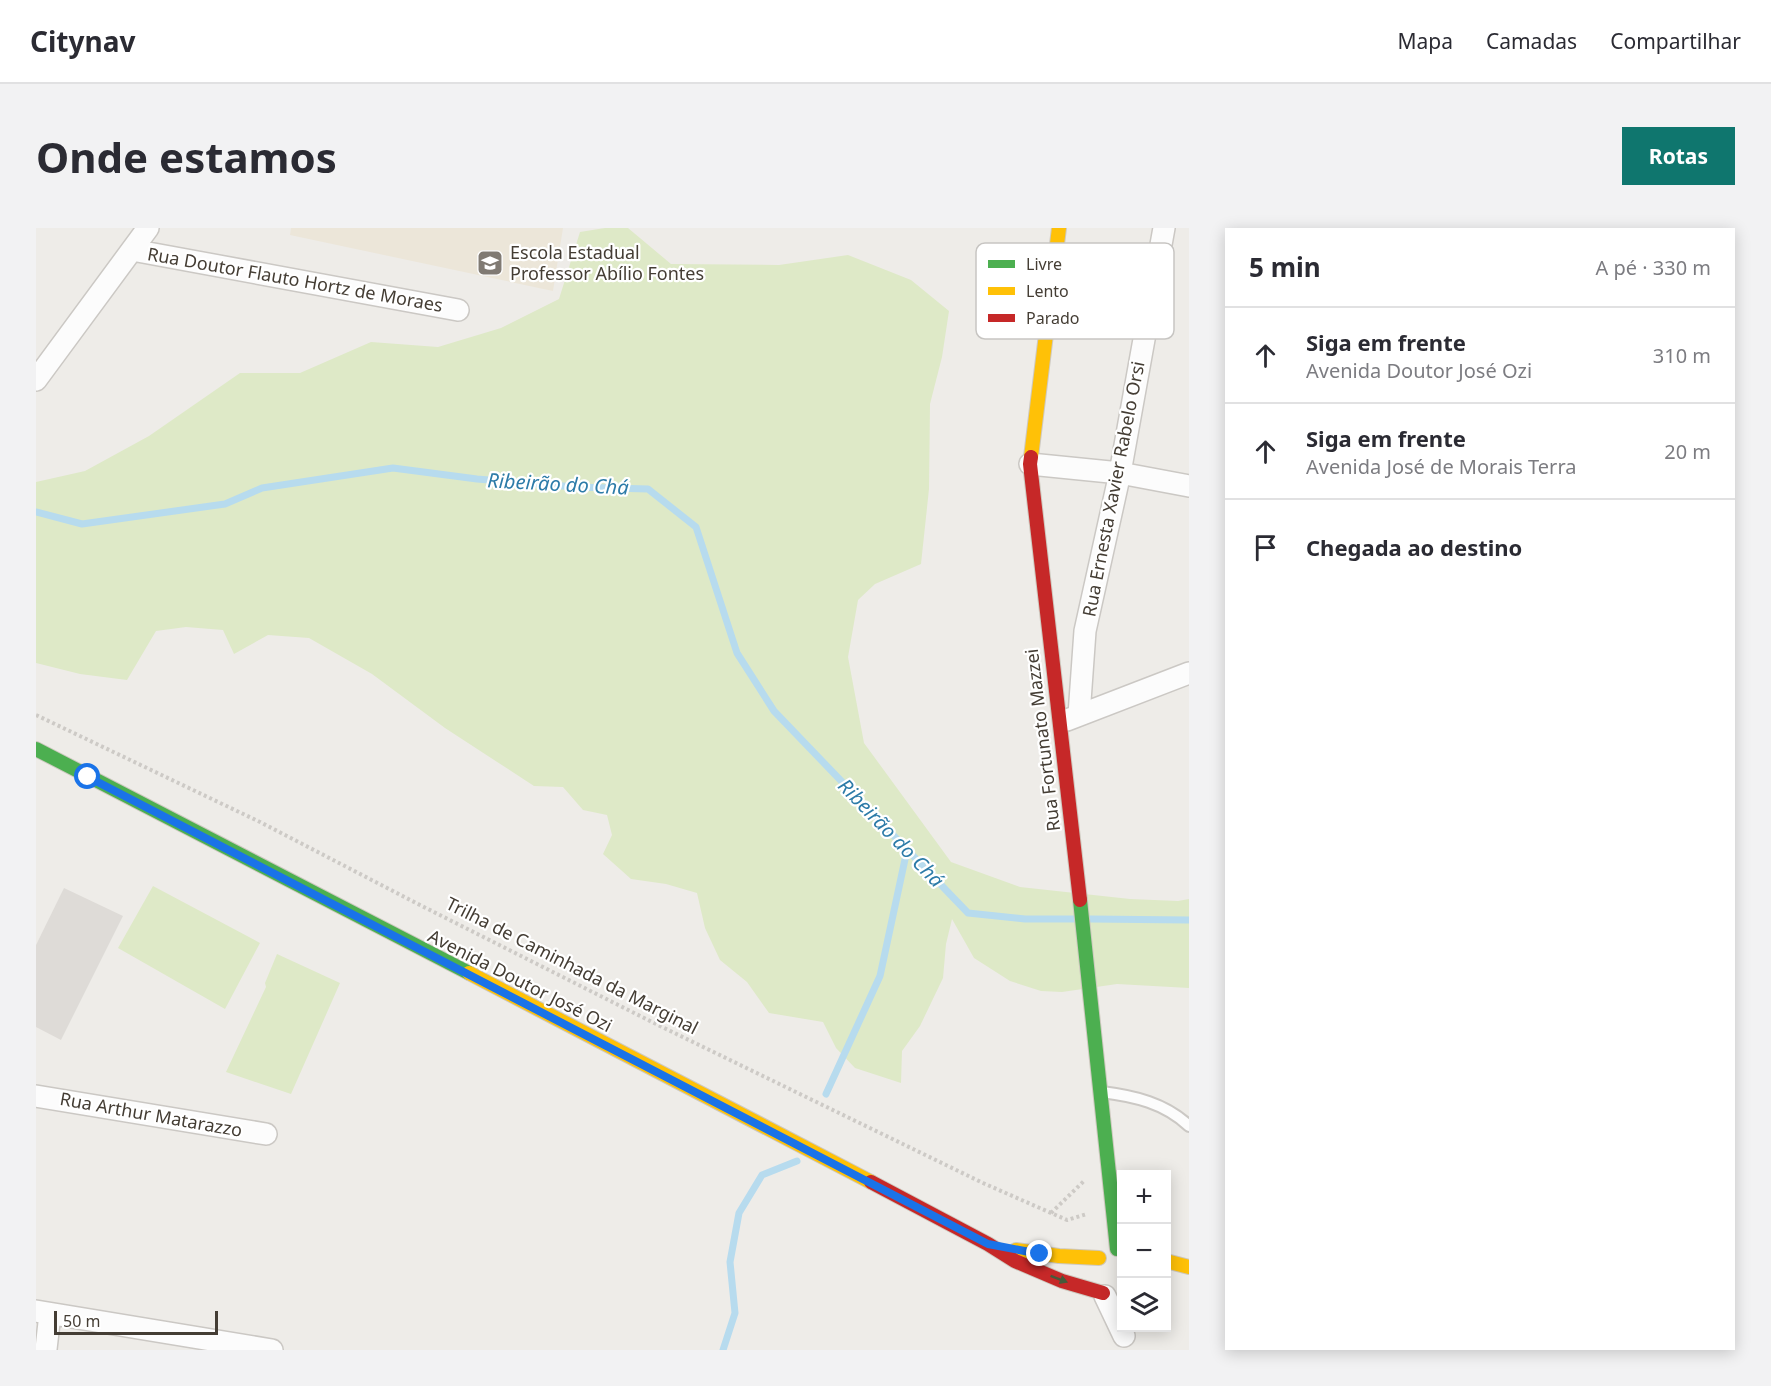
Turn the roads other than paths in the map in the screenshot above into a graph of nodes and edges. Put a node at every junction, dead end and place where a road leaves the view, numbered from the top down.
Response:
1 (148, 228) edge
2 (1059, 228) edge
3 (1164, 228) edge
4 (1057, 243) edge
5 (1161, 243) edge
6 (132, 250) junction
7 (458, 310) dead end
8 (1045, 339) edge
9 (1144, 339) edge
10 (36, 380) edge
11 (1030, 464) junction
12 (1120, 473) junction
13 (1189, 486) edge
14 (1189, 673) edge
15 (1070, 719) junction
16 (36, 749) edge
17 (1100, 1092) junction
18 (36, 1096) edge
19 (1189, 1126) edge
20 (266, 1134) dead end
21 (1117, 1232) edge
22 (988, 1244) junction
23 (1117, 1249) edge
24 (1099, 1258) junction
25 (1171, 1262) edge
26 (1189, 1267) edge
27 (1110, 1296) edge
28 (43, 1313) edge
29 (1125, 1338) edge
30 (242, 1348) edge
31 (46, 1349) edge
32 (272, 1350) edge

1 - 6 street
2 - 4 main road, Rua Fortunato Mazzei
3 - 5 street, Rua Ernesta Xavier Rabelo Orsi
6 - 7 street, Rua Doutor Flauto Hortz de Moraes
6 - 10 street
8 - 11 main road, Rua Fortunato Mazzei
9 - 12 street, Rua Ernesta Xavier Rabelo Orsi
11 - 12 street
11 - 15 main road, Rua Fortunato Mazzei
12 - 13 street
12 - 15 street, Rua Ernesta Xavier Rabelo Orsi
14 - 15 street
15 - 17 main road, Rua Fortunato Mazzei
16 - 22 main road, Avenida Doutor José Ozi
17 - 19 lane
17 - 21 main road, Rua Fortunato Mazzei
18 - 20 street, Rua Arthur Matarazzo
22 - 24 main road
22 -> 27 main road
23 - 24 main road
24 - 27 main road
25 - 26 main road
27 - 29 street
28 - 30 street
28 - 31 street
30 - 32 street

